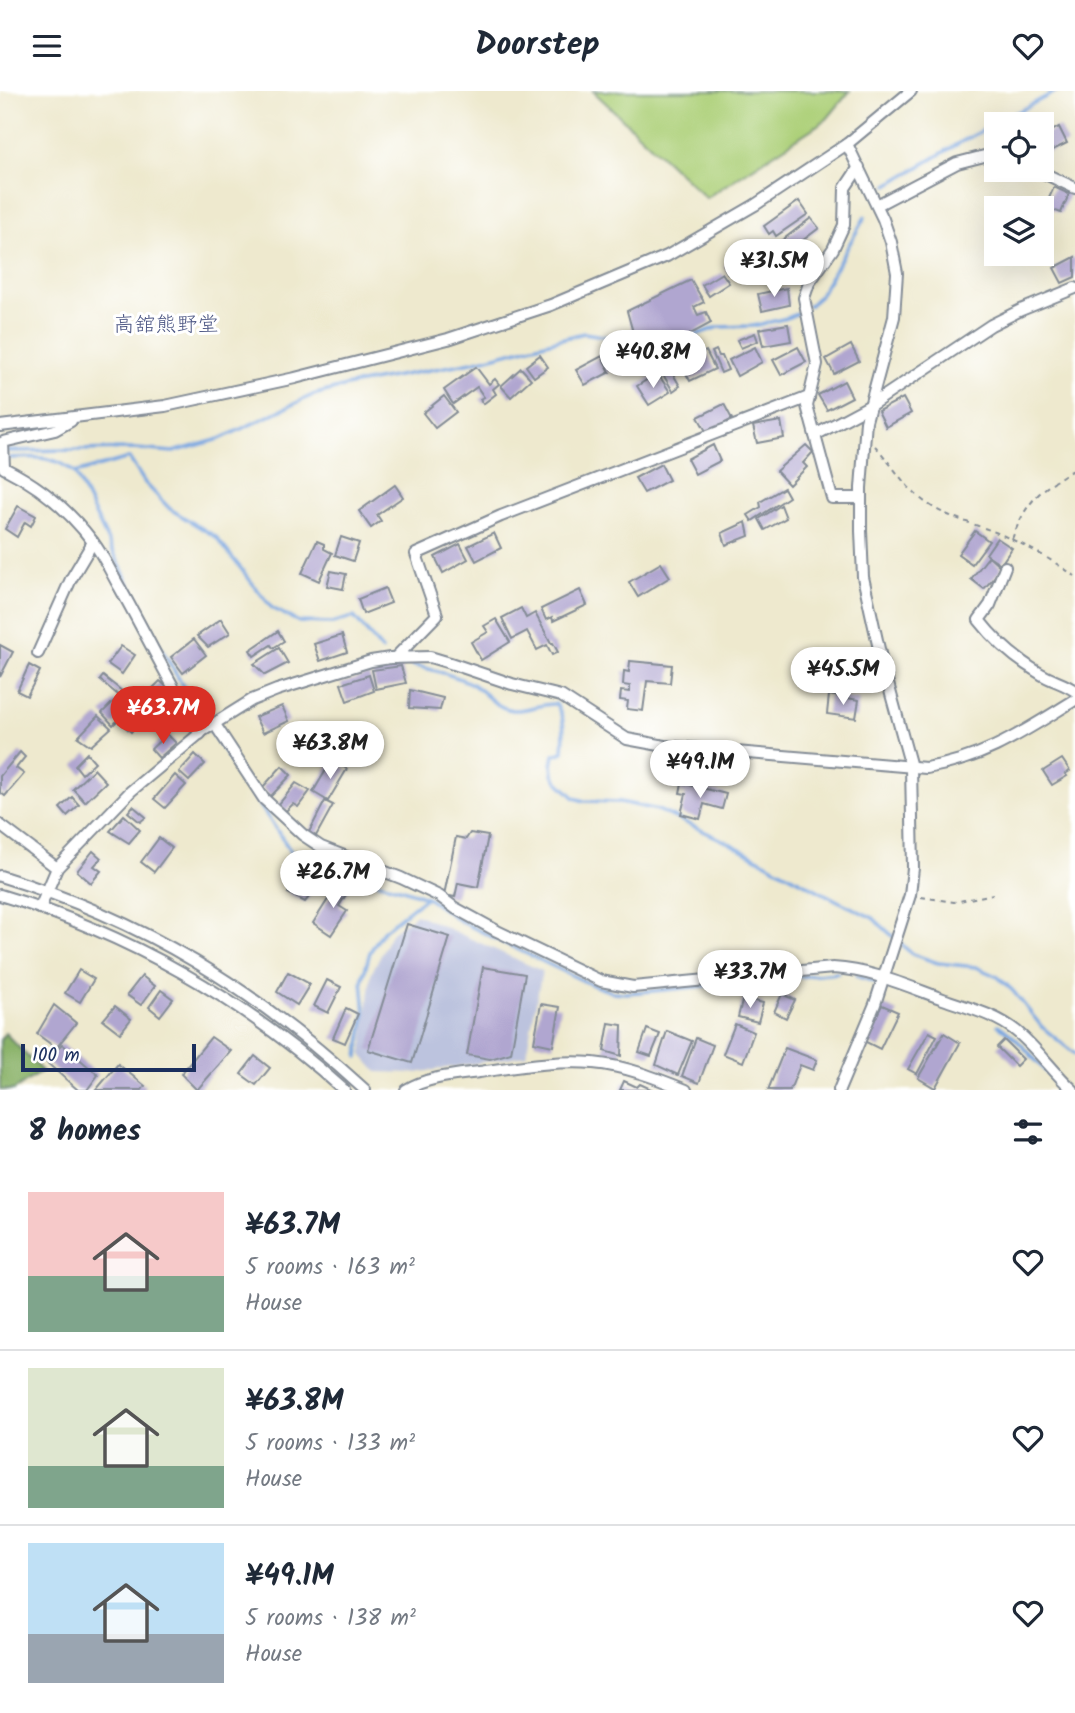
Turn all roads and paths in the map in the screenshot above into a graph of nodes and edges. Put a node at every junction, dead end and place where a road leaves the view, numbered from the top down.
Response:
1 (912, 91) edge
2 (847, 144) junction
3 (984, 156) edge
4 (859, 167) junction
5 (1054, 178) edge
6 (1075, 188) edge
7 (877, 205) junction
8 (1075, 288) edge
9 (809, 397) junction
10 (871, 405) junction
11 (77, 417) junction
12 (0, 426) edge
13 (815, 435) junction
14 (865, 438) junction
15 (1, 442) edge
16 (1075, 470) edge
17 (861, 498) junction
18 (1012, 540) junction
19 (93, 542) junction
20 (1005, 568) dead end
21 (1075, 576) edge
22 (38, 653) dead end
23 (395, 658) junction
24 (1075, 691) edge
25 (1075, 700) edge
26 (207, 728) junction
27 (911, 767) junction
28 (0, 825) edge
29 (57, 868) junction
30 (0, 876) edge
31 (46, 890) junction
32 (993, 894) dead end
33 (0, 895) edge
34 (910, 895) junction
35 (40, 908) junction
36 (882, 983) junction
37 (332, 1086) edge
38 (344, 1090) edge
39 (365, 1090) edge
40 (406, 1090) edge
41 (686, 1090) edge
42 (839, 1090) edge
43 (1073, 1090) edge

1 - 2 street
2 - 4 street
2 - 11 street
3 - 7 street
4 - 7 street
4 - 9 street
5 - 6 street
7 - 10 street
8 - 10 street
9 - 13 street
9 - 23 street
10 - 13 street
10 - 14 street
11 - 12 street
11 - 15 street
13 - 17 street
14 - 17 street
14 - 18 path
15 - 19 street
16 - 18 path
17 - 27 street
18 - 21 path
19 - 22 street
19 - 26 street
20 - 24 street
23 - 26 street
23 - 27 street
25 - 27 street
26 - 29 street
26 - 36 street
27 - 34 street
28 - 29 street
29 - 31 street
30 - 31 street
31 - 35 street
31 - 39 street
32 - 34 path
33 - 35 street
34 - 36 street
35 - 37 street
36 - 42 street
36 - 43 street
37 - 38 street
40 - 41 street

